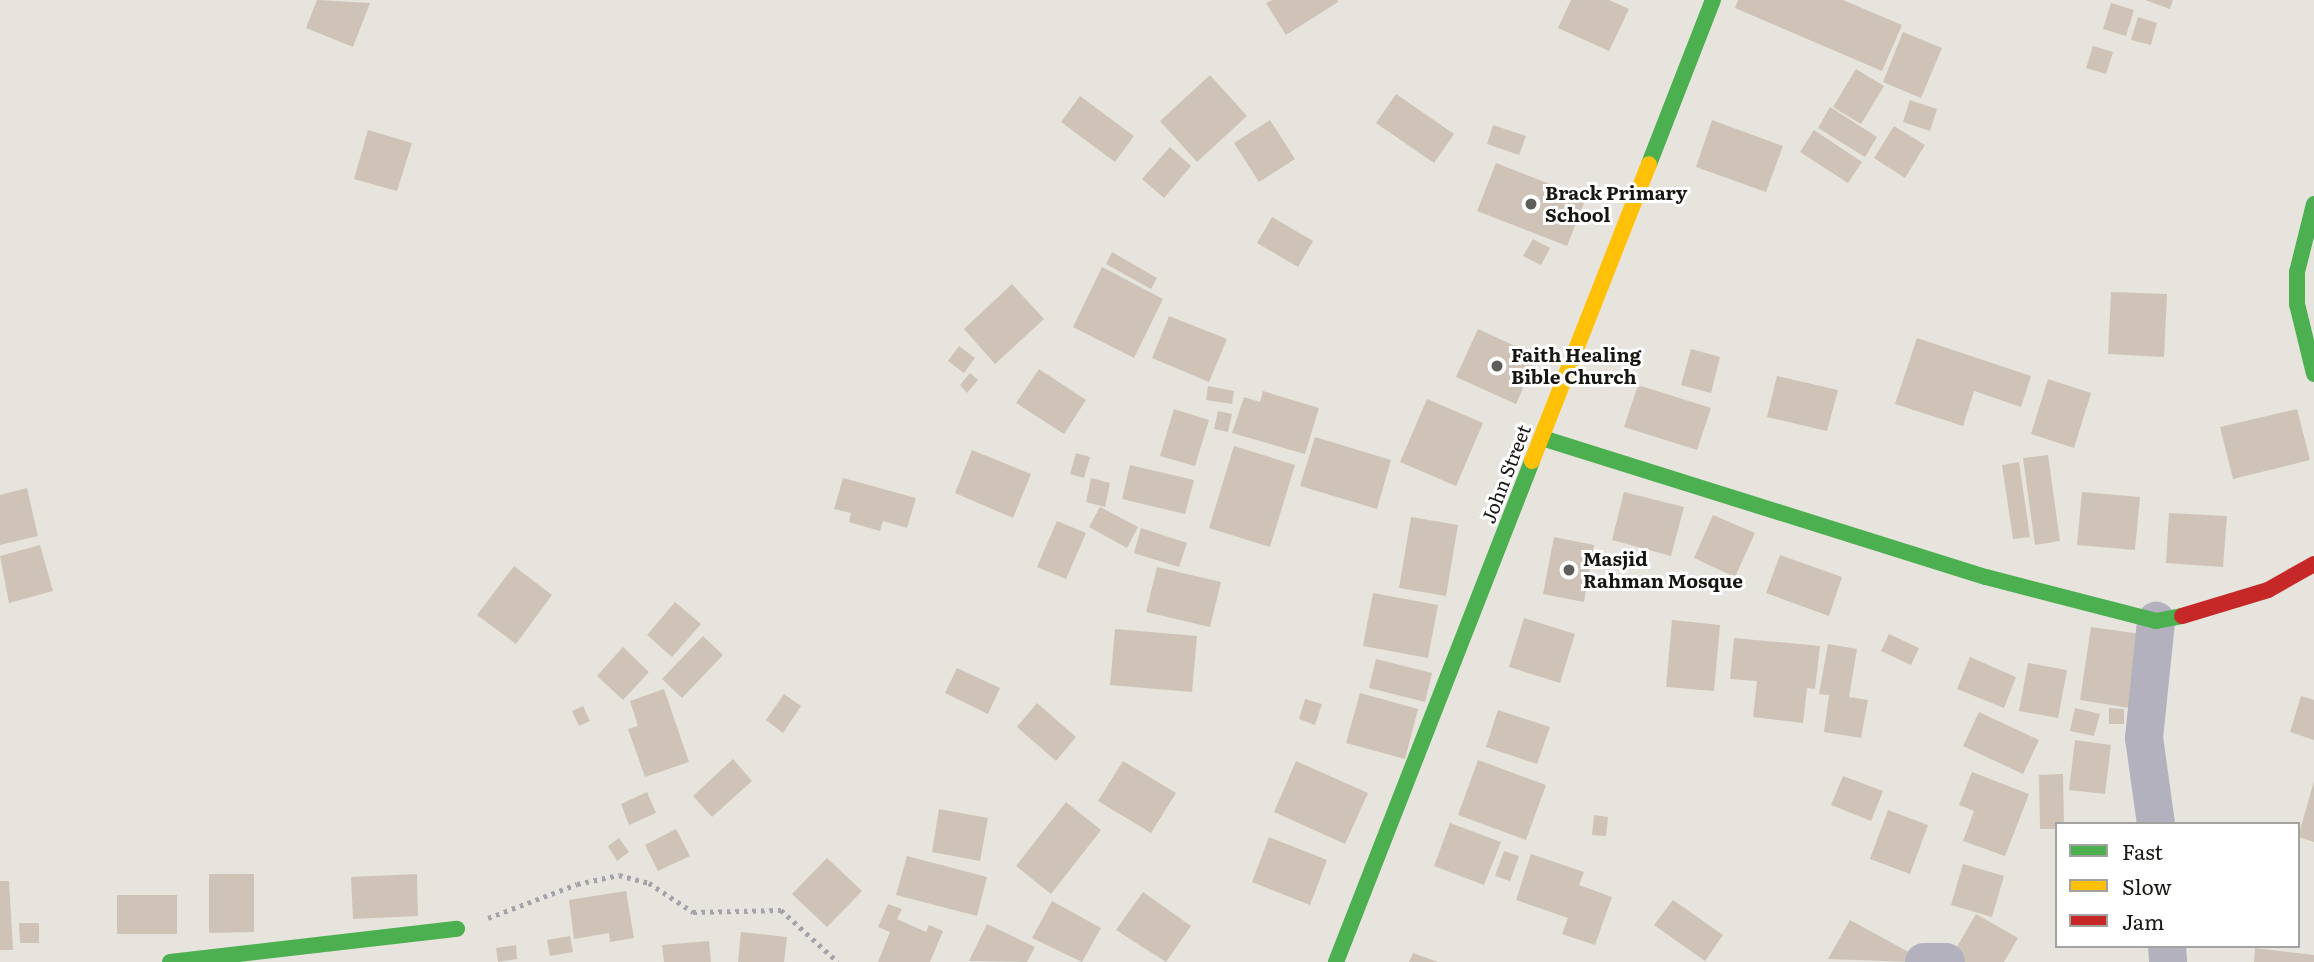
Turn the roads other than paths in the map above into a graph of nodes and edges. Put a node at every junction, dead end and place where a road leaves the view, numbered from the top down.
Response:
1 (1713, 0) edge
2 (2314, 204) edge
3 (2314, 374) edge
4 (1542, 438) junction
5 (2314, 564) edge
6 (2156, 621) junction
7 (2156, 822) edge
8 (457, 929) road end
9 (170, 962) edge
10 (1336, 962) edge
11 (1924, 962) edge
12 (1946, 962) edge

1 - 4 street, John Street
2 - 3 street
4 - 6 street
4 - 10 street, John Street
5 - 6 street
6 - 7 street
8 - 9 street
11 - 12 street

